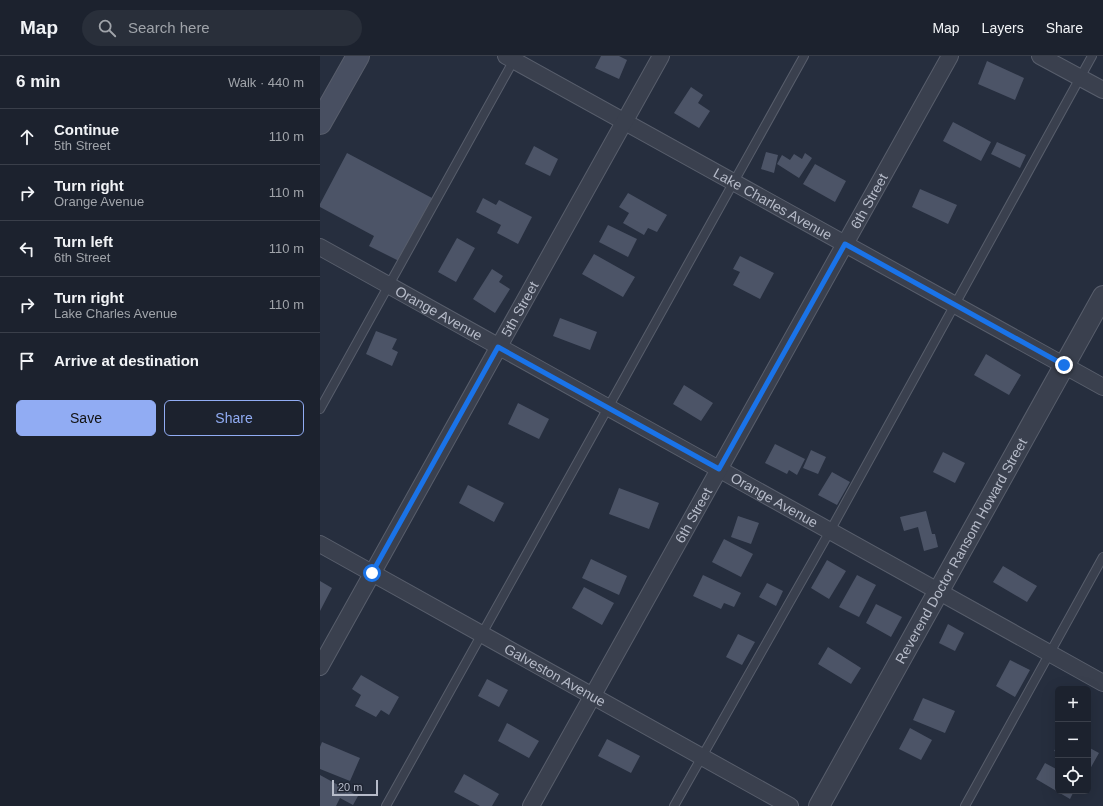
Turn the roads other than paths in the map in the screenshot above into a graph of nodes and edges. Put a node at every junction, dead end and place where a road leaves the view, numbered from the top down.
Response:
1 (358, 56) edge
2 (661, 56) edge
3 (804, 56) edge
4 (950, 56) edge
5 (1040, 56) edge
6 (1092, 56) edge
7 (512, 57) edge
8 (1080, 77) junction
9 (1103, 90) edge
10 (624, 121) junction
11 (320, 123) edge
12 (734, 182) junction
13 (845, 244) junction
14 (320, 247) edge
15 (389, 286) junction
16 (1103, 296) edge
17 (955, 304) junction
18 (498, 347) junction
19 (1064, 365) junction
20 (1103, 387) edge
21 (608, 408) junction
22 (320, 409) edge
23 (719, 469) junction
24 (830, 531) junction
25 (320, 544) edge
26 (1103, 557) edge
27 (372, 573) junction
28 (939, 591) junction
29 (482, 634) junction
30 (1050, 653) junction
31 (320, 667) edge
32 (1103, 683) edge
33 (592, 695) junction
34 (702, 756) junction
35 (386, 806) edge
36 (530, 806) edge
37 (674, 806) edge
38 (790, 806) edge
39 (819, 806) edge
40 (965, 806) edge

1 - 11 main road
2 - 10 street, 5th Street
3 - 12 lane
4 - 13 street, 6th Street
5 - 8 street
6 - 8 lane
7 - 10 street, Lake Charles Avenue
7 - 15 lane
8 - 9 street
8 - 17 lane
10 - 12 street, Lake Charles Avenue
10 - 18 street, 5th Street
12 - 13 street, Lake Charles Avenue
12 - 21 lane
13 - 17 street, Lake Charles Avenue
13 - 23 street, 6th Street
14 - 15 street, Orange Avenue
15 - 18 street, Orange Avenue
15 - 22 lane
16 - 19 street, Reverend Doctor Ransom Howard Street
17 - 19 street, Lake Charles Avenue
17 - 24 lane
18 - 21 street, Orange Avenue
18 - 27 street, 5th Street
19 - 20 street, Lake Charles Avenue
19 - 28 street, Reverend Doctor Ransom Howard Street
21 - 23 street, Orange Avenue
21 - 29 lane
23 - 24 street, Orange Avenue
23 - 33 street, 6th Street
24 - 28 street, Orange Avenue
24 - 34 lane
25 - 27 street, Galveston Avenue
26 - 30 lane
27 - 29 street, Galveston Avenue
27 - 31 street, 5th Street
28 - 30 street, Orange Avenue
28 - 39 street, Reverend Doctor Ransom Howard Street
29 - 33 street, Galveston Avenue
29 - 35 lane
30 - 32 street, Orange Avenue
30 - 40 lane
33 - 34 street, Galveston Avenue
33 - 36 street, 6th Street
34 - 37 lane
34 - 38 street, Galveston Avenue

